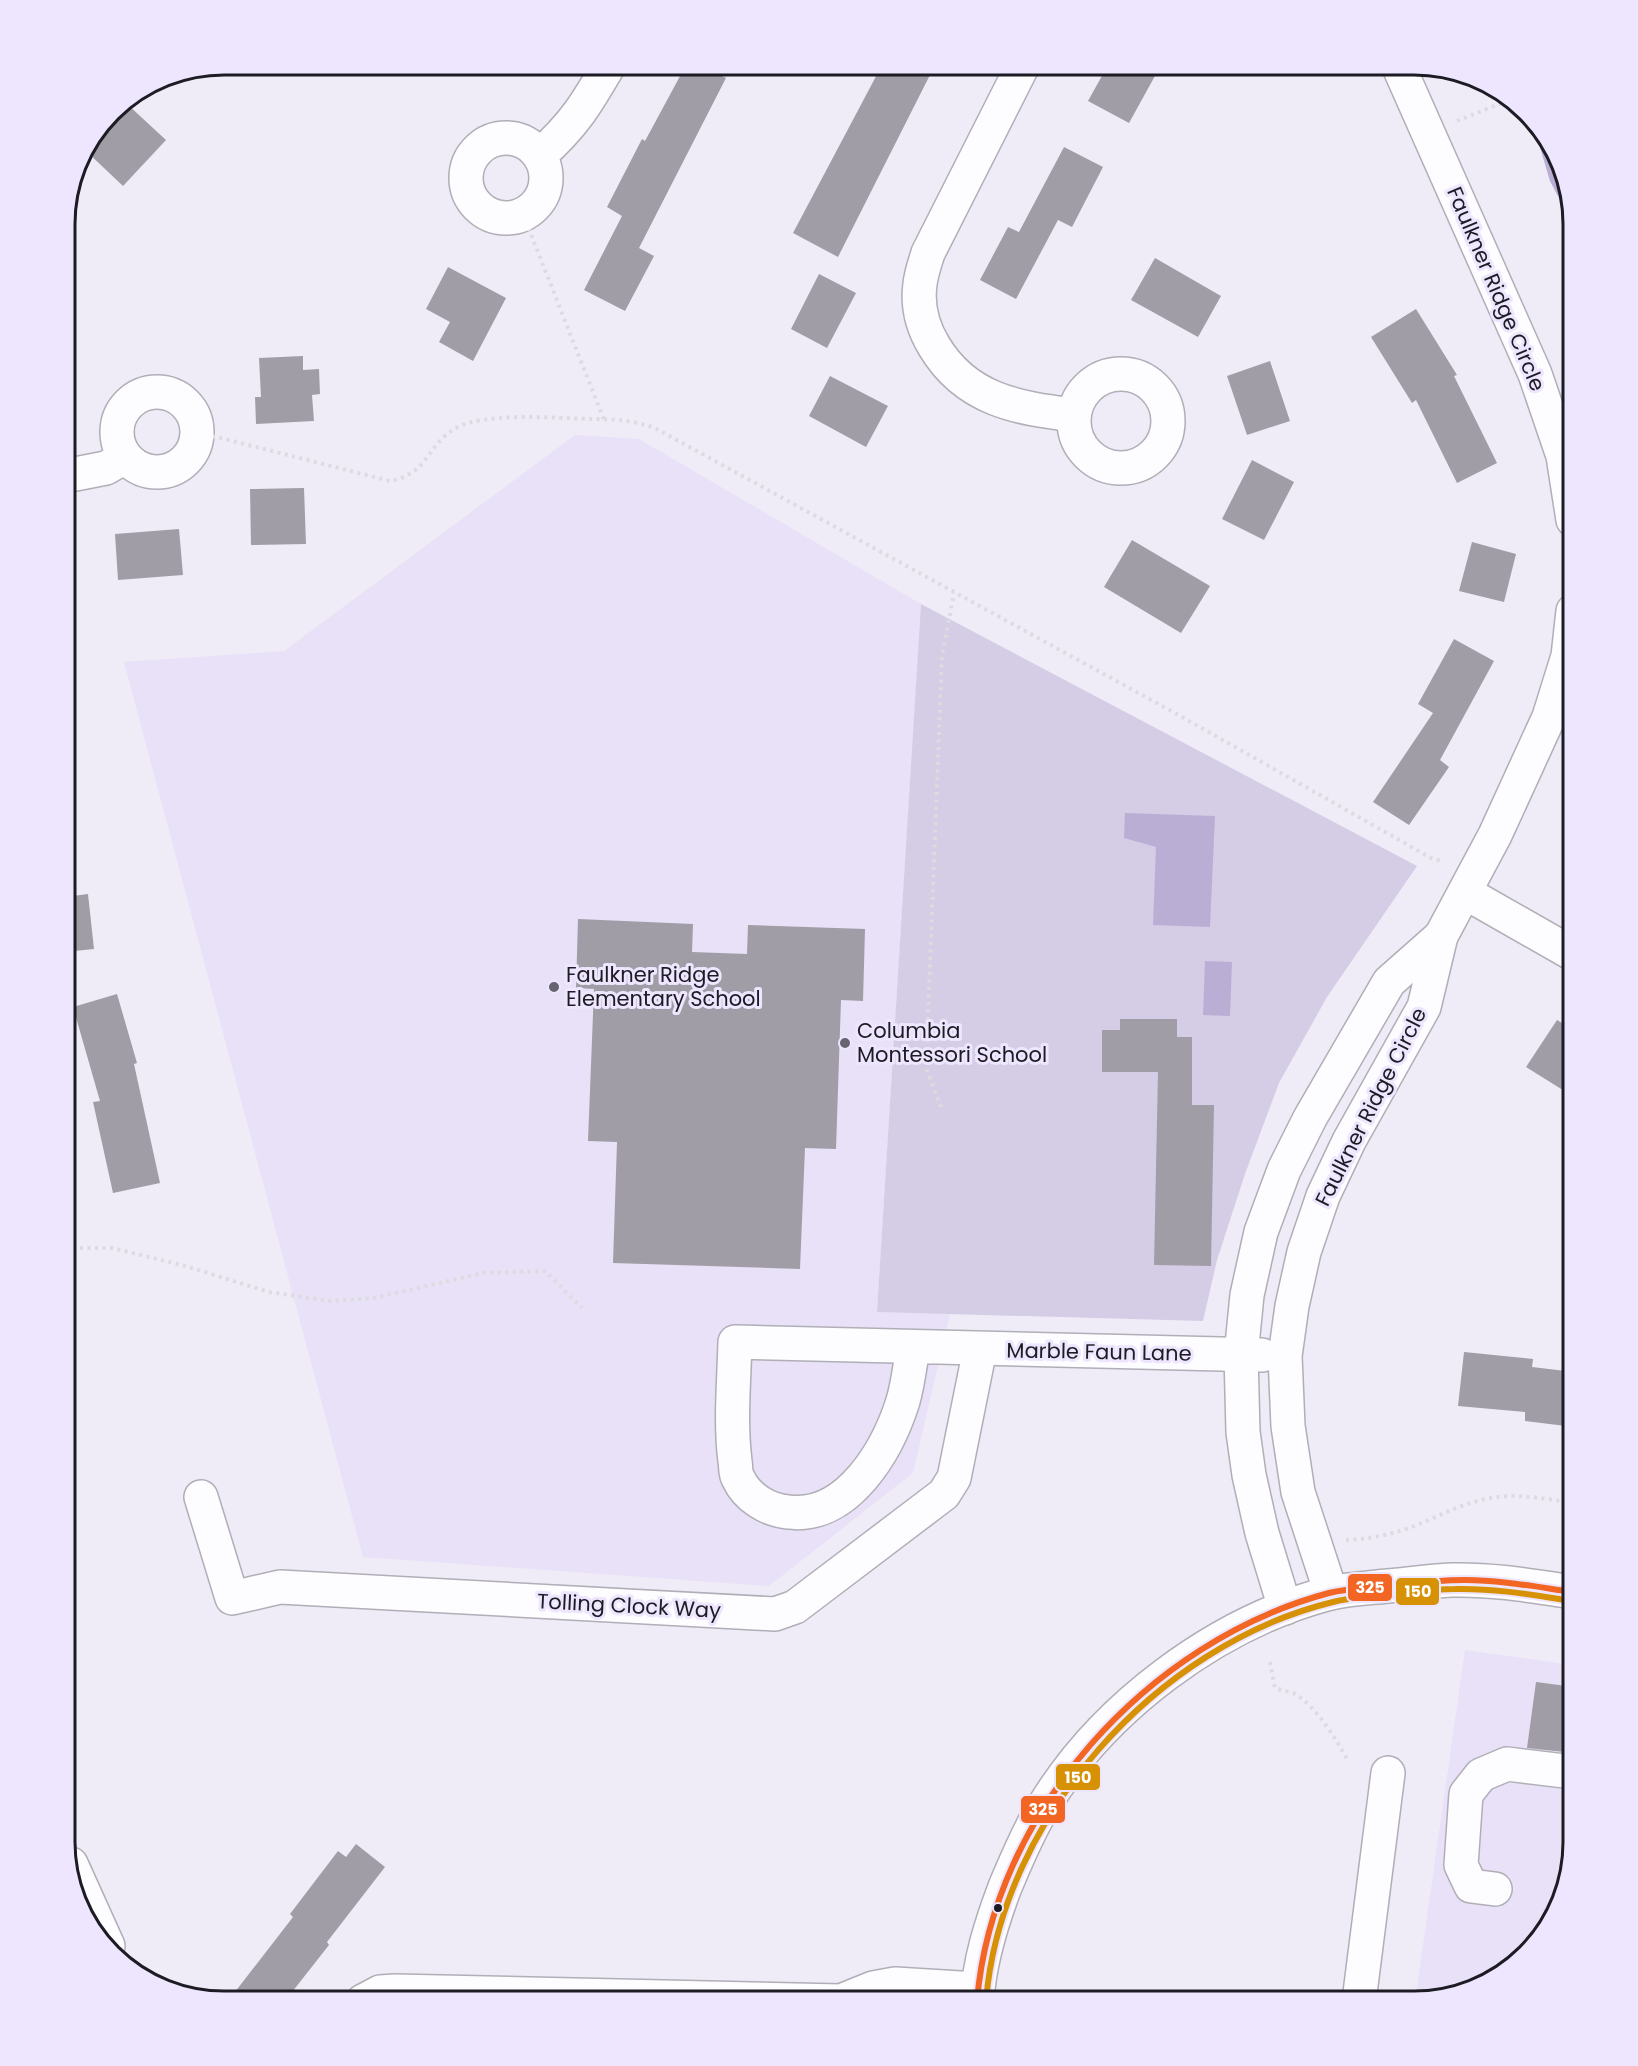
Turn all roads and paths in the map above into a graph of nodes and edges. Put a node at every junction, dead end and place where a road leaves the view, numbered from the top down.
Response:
1 (603, 75) edge
2 (1018, 75) edge
3 (1403, 75) edge
4 (1500, 103) edge
5 (1429, 133) junction
6 (540, 155) junction
7 (524, 214) junction
8 (1074, 415) dead end
9 (604, 420) junction
10 (197, 435) junction
11 (1563, 456) edge
12 (125, 457) junction
13 (75, 474) edge
14 (954, 593) junction
15 (1563, 672) edge
16 (1471, 883) junction
17 (1441, 936) junction
18 (1563, 946) edge
19 (941, 1107) dead end
20 (75, 1248) edge
21 (582, 1308) dead end
22 (913, 1347) junction
23 (980, 1349) junction
24 (1241, 1355) junction
25 (1285, 1356) junction
26 (201, 1497) dead end
27 (1563, 1502) edge
28 (1341, 1540) dead end
29 (1563, 1590) edge
30 (1330, 1593) junction
31 (1285, 1608) junction
32 (1270, 1662) dead end
33 (1347, 1759) dead end
34 (1563, 1771) edge
35 (1388, 1773) dead end
36 (1495, 1889) dead end
37 (83, 1890) edge
38 (94, 1915) edge
39 (866, 1991) edge
40 (947, 1991) edge
41 (978, 1991) edge
42 (1360, 1991) edge

1 - 6 street
2 - 8 street
3 - 5 street, Faulkner Ridge Circle
4 - 5 path
5 - 11 street, Faulkner Ridge Circle
6 - 7 street
6 - 7 street
7 - 9 path
9 - 10 path
9 - 14 path
10 - 12 street
10 - 12 street
12 - 13 street
14 - 16 path
14 - 19 path
15 - 16 street, Faulkner Ridge Circle
16 - 17 street, Faulkner Ridge Circle
16 - 18 street
17 - 24 street, Faulkner Ridge Circle
17 - 25 street, Faulkner Ridge Circle
20 - 21 path
22 - 22 street, Marble Faun Lane
22 - 23 street, Marble Faun Lane
23 - 24 street, Marble Faun Lane
23 - 26 street, Tolling Clock Way
24 - 25 street, Marble Faun Lane
24 - 31 street, Faulkner Ridge Circle
25 - 30 street, Faulkner Ridge Circle
27 - 28 path
29 - 30 street
30 - 31 street
31 - 41 street
32 - 33 path
34 - 36 street
35 - 42 street
37 - 38 street
39 - 40 street

